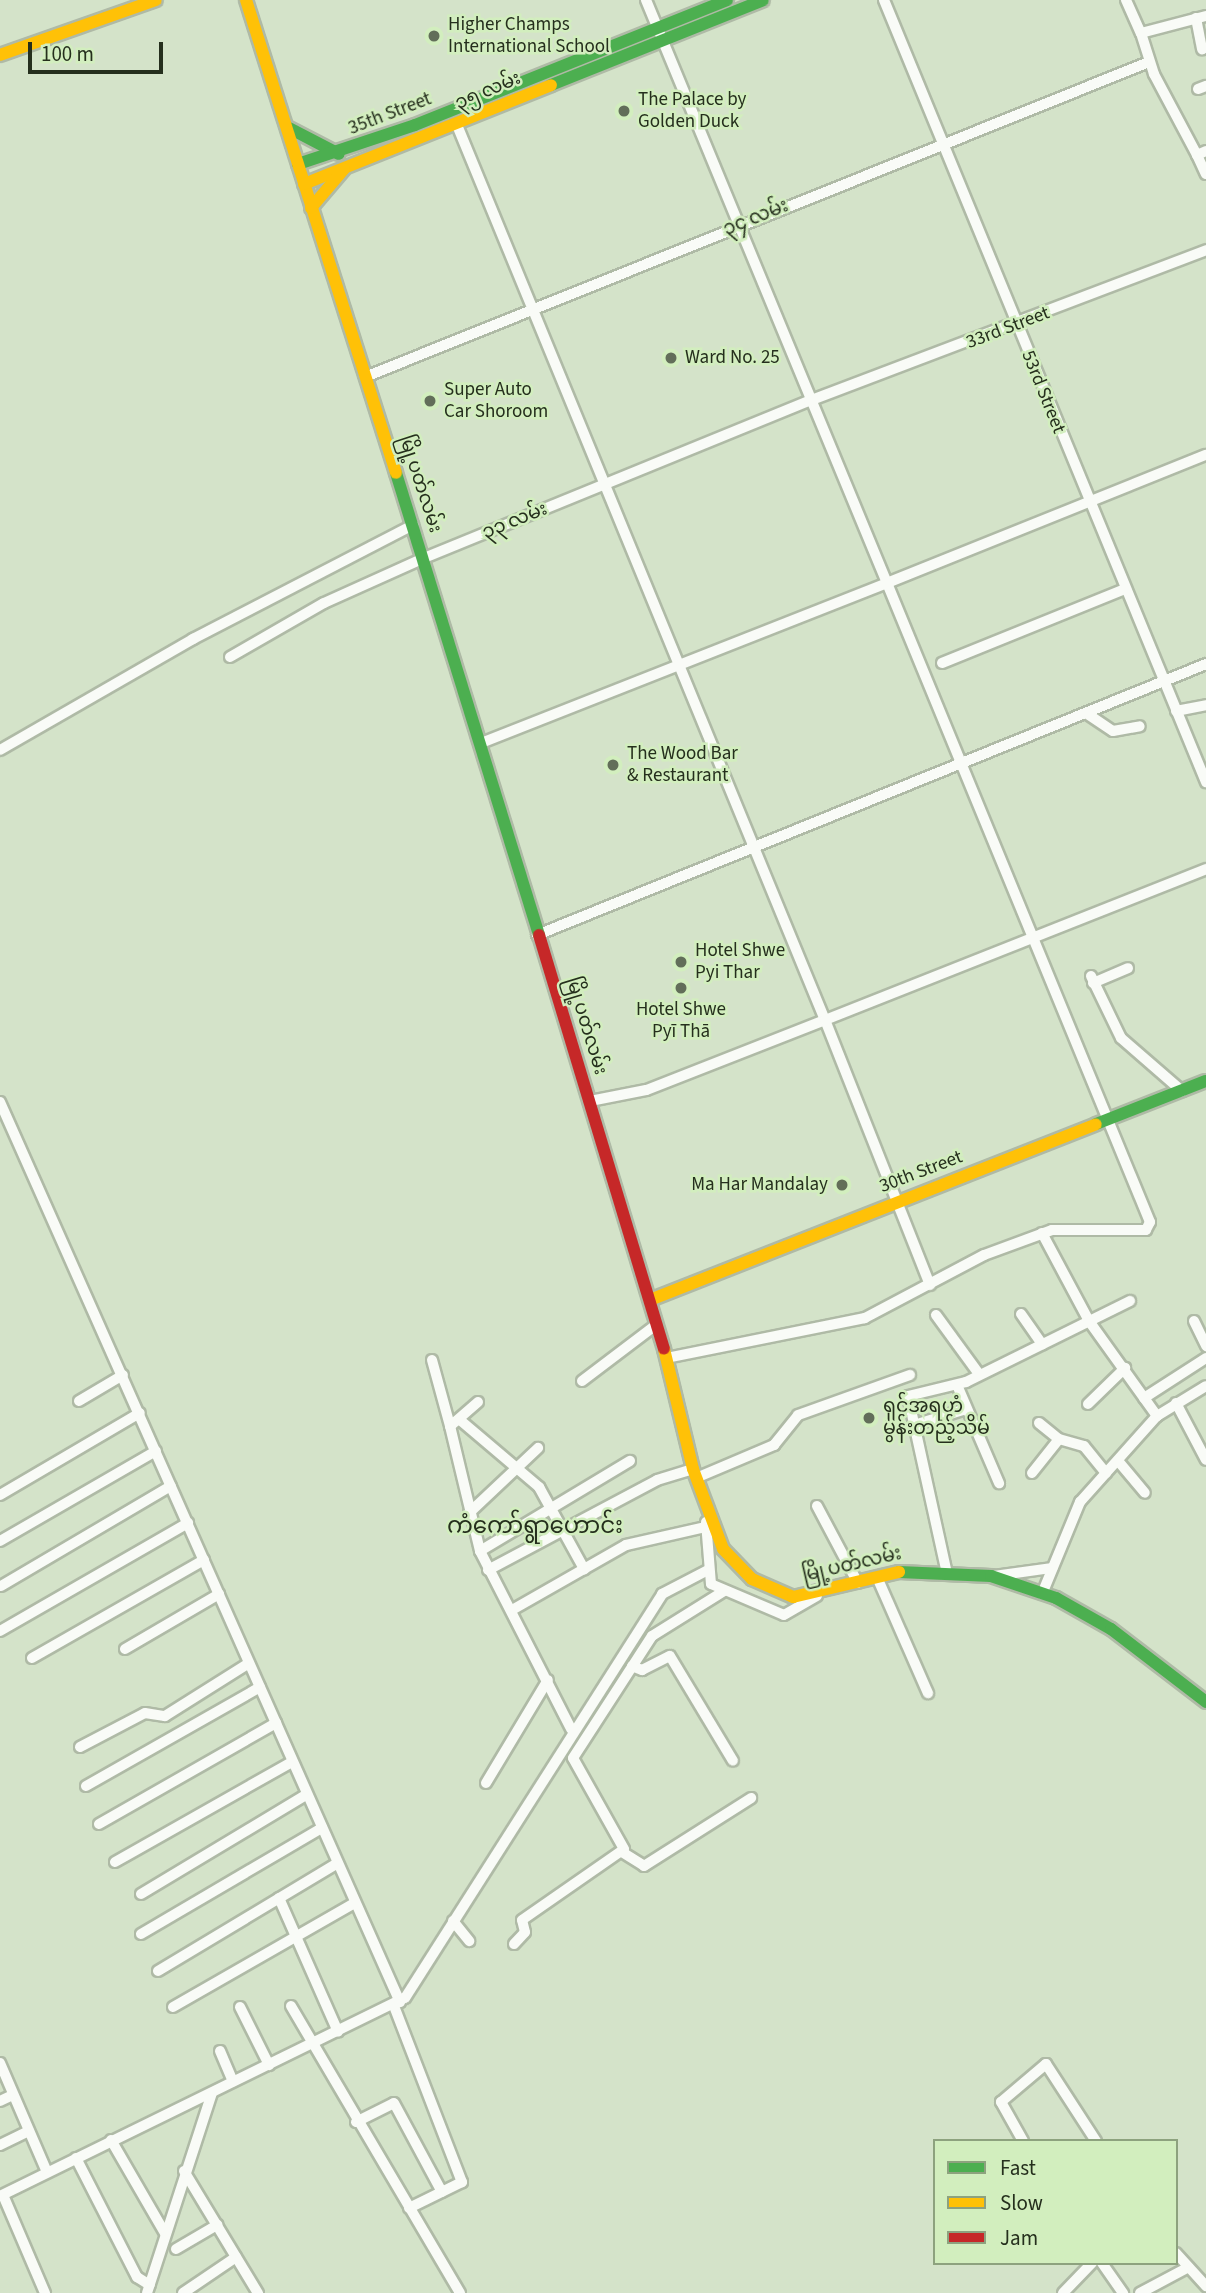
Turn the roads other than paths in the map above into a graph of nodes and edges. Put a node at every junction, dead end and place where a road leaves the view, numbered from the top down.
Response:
1 (156, 0) edge
2 (246, 0) edge
3 (646, 0) edge
4 (727, 0) edge
5 (763, 0) edge
6 (884, 0) edge
7 (1126, 0) edge
8 (1201, 17) edge
9 (1141, 33) junction
10 (662, 34) junction
11 (1202, 49) dead end
12 (0, 55) edge
13 (1149, 62) junction
14 (415, 125) junction
15 (457, 125) junction
16 (289, 128) junction
17 (420, 140) junction
18 (943, 144) junction
19 (1201, 153) edge
20 (339, 154) junction
21 (298, 164) junction
22 (344, 169) junction
23 (1206, 174) edge
24 (304, 184) junction
25 (311, 208) junction
26 (737, 226) junction
27 (1206, 250) edge
28 (532, 308) junction
29 (1016, 326) junction
30 (365, 377) junction
31 (809, 401) junction
32 (1206, 454) edge
33 (608, 484) junction
34 (1089, 504) junction
35 (413, 525) junction
36 (424, 558) junction
37 (887, 583) junction
38 (1125, 589) junction
39 (230, 657) dead end
40 (681, 661) junction
41 (942, 663) dead end
42 (1206, 664) edge
43 (1164, 682) junction
44 (1206, 705) edge
45 (1176, 711) junction
46 (1086, 713) junction
47 (1140, 726) dead end
48 (481, 743) junction
49 (0, 750) edge
50 (957, 764) junction
51 (1206, 782) edge
52 (756, 844) junction
53 (1206, 869) edge
54 (537, 935) junction
55 (1031, 938) junction
56 (1128, 968) dead end
57 (825, 1020) junction
58 (1206, 1081) edge
59 (1182, 1091) junction
60 (590, 1101) junction
61 (0, 1102) edge
62 (1109, 1120) junction
63 (900, 1201) junction
64 (1042, 1233) junction
65 (930, 1285) junction
66 (650, 1300) junction
67 (1130, 1301) dead end
68 (1021, 1314) dead end
69 (936, 1315) dead end
70 (1089, 1321) junction
71 (1194, 1321) dead end
72 (657, 1324) junction
73 (1042, 1344) junction
74 (1206, 1346) edge
75 (667, 1357) junction
76 (1206, 1358) edge
77 (432, 1360) dead end
78 (1125, 1368) junction
79 (979, 1374) junction
80 (122, 1375) junction
81 (909, 1375) dead end
82 (582, 1381) dead end
83 (957, 1385) junction
84 (1206, 1386) edge
85 (1144, 1398) junction
86 (79, 1401) dead end
87 (478, 1402) dead end
88 (1176, 1403) junction
89 (1088, 1404) dead end
90 (966, 1409) junction
91 (140, 1413) junction
92 (1157, 1416) junction
93 (460, 1420) junction
94 (1039, 1423) dead end
95 (914, 1425) junction
96 (450, 1426) junction
97 (1059, 1439) junction
98 (537, 1448) dead end
99 (156, 1451) junction
100 (1206, 1460) edge
101 (630, 1461) dead end
102 (1119, 1462) junction
103 (517, 1466) junction
104 (694, 1473) junction
105 (1032, 1473) dead end
106 (1106, 1473) junction
107 (999, 1483) dead end
108 (171, 1486) junction
109 (1145, 1493) dead end
110 (0, 1495) edge
111 (551, 1503) junction
112 (817, 1506) dead end
113 (705, 1510) junction
114 (469, 1513) junction
115 (188, 1522) junction
116 (706, 1527) junction
117 (565, 1532) junction
118 (0, 1541) edge
119 (480, 1551) junction
120 (204, 1560) junction
121 (1052, 1568) junction
122 (584, 1569) junction
123 (946, 1569) junction
124 (488, 1570) junction
125 (706, 1571) junction
126 (991, 1576) junction
127 (877, 1577) junction
128 (858, 1583) junction
129 (1, 1586) edge
130 (724, 1591) junction
131 (219, 1594) junction
132 (1042, 1594) junction
133 (817, 1596) junction
134 (512, 1609) junction
135 (0, 1631) edge
136 (125, 1649) dead end
137 (32, 1658) dead end
138 (250, 1663) junction
139 (632, 1666) junction
140 (548, 1680) junction
141 (260, 1687) junction
142 (928, 1693) dead end
143 (1206, 1702) edge
144 (276, 1723) junction
145 (571, 1729) junction
146 (79, 1747) dead end
147 (733, 1761) dead end
148 (292, 1762) junction
149 (486, 1783) dead end
150 (86, 1786) dead end
151 (306, 1796) junction
152 (751, 1798) dead end
153 (99, 1824) dead end
154 (322, 1828) junction
155 (622, 1852) junction
156 (115, 1862) dead end
157 (335, 1864) junction
158 (141, 1894) dead end
159 (279, 1898) junction
160 (353, 1904) junction
161 (453, 1921) junction
162 (141, 1934) dead end
163 (294, 1937) junction
164 (469, 1941) dead end
165 (514, 1944) dead end
166 (158, 1971) dead end
167 (397, 2004) junction
168 (291, 2006) dead end
169 (173, 2007) dead end
170 (240, 2007) dead end
171 (338, 2032) junction
172 (310, 2046) junction
173 (220, 2051) dead end
174 (0, 2063) edge
175 (269, 2065) junction
176 (233, 2081) junction
177 (212, 2093) junction
178 (13, 2095) junction
179 (0, 2102) edge
180 (356, 2122) junction
181 (29, 2131) junction
182 (1022, 2139) edge
183 (1095, 2139) edge
184 (111, 2140) junction
185 (0, 2145) edge
186 (76, 2158) junction
187 (184, 2171) junction
188 (47, 2172) junction
189 (442, 2192) junction
190 (1, 2196) edge
191 (409, 2208) junction
192 (217, 2225) junction
193 (165, 2233) junction
194 (176, 2249) dead end
195 (1178, 2255) edge
196 (236, 2257) junction
197 (1090, 2265) edge
198 (1103, 2265) edge
199 (1189, 2267) junction
200 (1206, 2286) edge
201 (148, 2289) edge
202 (45, 2293) edge
203 (183, 2293) edge
204 (258, 2293) edge
205 (460, 2293) edge
206 (1063, 2293) edge
207 (1123, 2293) edge
208 (1140, 2293) edge

1 - 12 main road
2 - 16 main road, မြို့ပတ်လမ်း
3 - 10 street
4 - 10 main road, 35th Street
5 - 10 main road, ၃၅ လမ်း
6 - 18 street, 53rd Street
7 - 9 street
8 - 9 street
8 - 11 street
9 - 13 street
10 - 14 main road, 35th Street
10 - 15 main road, ၃၅ လမ်း
10 - 26 street
13 - 18 street, ၃၄ လမ်း
13 - 19 street
14 - 17 main road
14 - 20 main road, 35th Street
15 - 17 main road, ၃၅ လမ်း
15 - 28 street
16 - 20 main road
16 - 21 main road, မြို့ပတ်လမ်း
17 - 22 main road, ၃၅ လမ်း
18 - 26 street, ၃၄ လမ်း
18 - 29 street, 53rd Street
19 - 23 street
20 - 21 main road, 35th Street
21 - 24 main road, မြို့ပတ်လမ်း
22 - 24 main road, ၃၅ လမ်း
22 - 25 main road
24 - 25 main road, မြို့ပတ်လမ်း
25 - 30 main road, မြို့ပတ်လမ်း
26 - 28 street, ၃၄ လမ်း
26 - 31 street
27 - 29 street, 33rd Street
28 - 30 street, ၃၄ လမ်း
28 - 33 street
29 - 31 street, 33rd Street
29 - 34 street, 53rd Street
30 - 35 main road, မြို့ပတ်လမ်း
31 - 33 street, ၃၃ လမ်း
31 - 37 street
32 - 34 street
33 - 36 street, ၃၃ လမ်း
33 - 40 street
34 - 37 street
34 - 38 street, 53rd Street
35 - 36 main road, မြို့ပတ်လမ်း
35 - 49 street
36 - 39 street, ၃၃ လမ်း
36 - 48 main road, မြို့ပတ်လမ်း
37 - 40 street
37 - 50 street
38 - 41 street
38 - 43 street, 53rd Street
40 - 48 street
40 - 52 street
42 - 43 street
43 - 45 street, 53rd Street
43 - 46 street
44 - 45 street
45 - 51 street, 53rd Street
46 - 47 street
46 - 50 street
48 - 54 main road, မြို့ပတ်လမ်း
50 - 52 street
50 - 55 street
52 - 54 street
52 - 57 street
53 - 55 street
54 - 60 main road, မြို့ပတ်လမ်း
55 - 57 street
55 - 62 street
56 - 59 street
57 - 60 street
57 - 63 street
58 - 59 main road, 30th Street
59 - 62 main road, 30th Street
60 - 66 main road, မြို့ပတ်လမ်း
61 - 80 street
62 - 63 main road, 30th Street
62 - 64 street
63 - 65 street
63 - 66 main road, 30th Street
64 - 65 street
64 - 70 street
65 - 75 street
66 - 72 main road, မြို့ပတ်လမ်း
67 - 70 street
68 - 73 street
69 - 79 street
70 - 73 street
70 - 78 street
71 - 74 street
72 - 75 main road, မြို့ပတ်လမ်း
72 - 82 street
73 - 79 street
75 - 104 main road, မြို့ပတ်လမ်း
76 - 85 street
77 - 96 street
78 - 85 street
78 - 89 street
79 - 83 street
80 - 86 street
80 - 91 street
81 - 104 street
83 - 90 street
83 - 95 street
84 - 88 street
85 - 92 street
87 - 93 street
88 - 92 street
88 - 100 street
90 - 95 street
90 - 107 street
91 - 99 street
91 - 110 street
92 - 102 street
93 - 96 street
93 - 103 street
94 - 97 street
95 - 123 street
96 - 114 street
97 - 105 street
97 - 106 street
98 - 103 street
99 - 108 street
99 - 118 street
101 - 111 street
102 - 106 street
102 - 109 street
103 - 111 street
103 - 114 street
104 - 113 main road, မြို့ပတ်လမ်း
104 - 117 street
106 - 121 street
108 - 115 street
108 - 129 street
111 - 117 street
111 - 119 street
112 - 128 street
113 - 116 street
113 - 133 main road, မြို့ပတ်လမ်း
114 - 119 street
115 - 120 street
115 - 135 street
116 - 122 street
116 - 125 street
117 - 122 street
117 - 124 street
119 - 124 street
120 - 131 street
120 - 137 street
121 - 126 street
121 - 132 street
122 - 134 street
123 - 126 main road, မြို့ပတ်လမ်း
123 - 127 main road, မြို့ပတ်လမ်း
124 - 134 street
125 - 130 street
125 - 145 street
126 - 132 main road, မြို့ပတ်လမ်း
127 - 128 main road, မြို့ပတ်လမ်း
127 - 142 street
128 - 133 main road, မြို့ပတ်လမ်း
130 - 133 street
130 - 139 street
131 - 136 street
131 - 138 street
132 - 143 main road, မြို့ပတ်လမ်း
134 - 140 street
138 - 141 street
138 - 146 street
139 - 147 street
139 - 155 street
140 - 145 street
140 - 149 street
141 - 144 street
141 - 150 street
144 - 148 street
144 - 153 street
145 - 161 street
148 - 151 street
148 - 156 street
151 - 154 street
151 - 158 street
152 - 155 street
154 - 157 street
154 - 162 street
155 - 165 street
157 - 159 street
157 - 160 street
159 - 163 street
159 - 166 street
160 - 163 street
160 - 167 street
161 - 164 street
161 - 167 street
163 - 169 street
163 - 171 street
167 - 171 street
167 - 189 street
168 - 172 street
170 - 175 street
171 - 172 street
172 - 175 street
172 - 180 street
173 - 176 street
174 - 178 street
175 - 176 street
176 - 177 street
177 - 184 street
177 - 187 street
178 - 179 street
178 - 181 street
180 - 189 street
180 - 191 street
181 - 185 street
181 - 188 street
182 - 183 street
184 - 186 street
184 - 193 street
186 - 188 street
186 - 201 street
187 - 192 street
187 - 193 street
188 - 190 street
189 - 191 street
190 - 202 street
191 - 205 street
192 - 194 street
192 - 196 street
193 - 201 street
195 - 199 street
196 - 203 street
196 - 204 street
197 - 206 street
198 - 207 street
199 - 200 street
199 - 208 street

